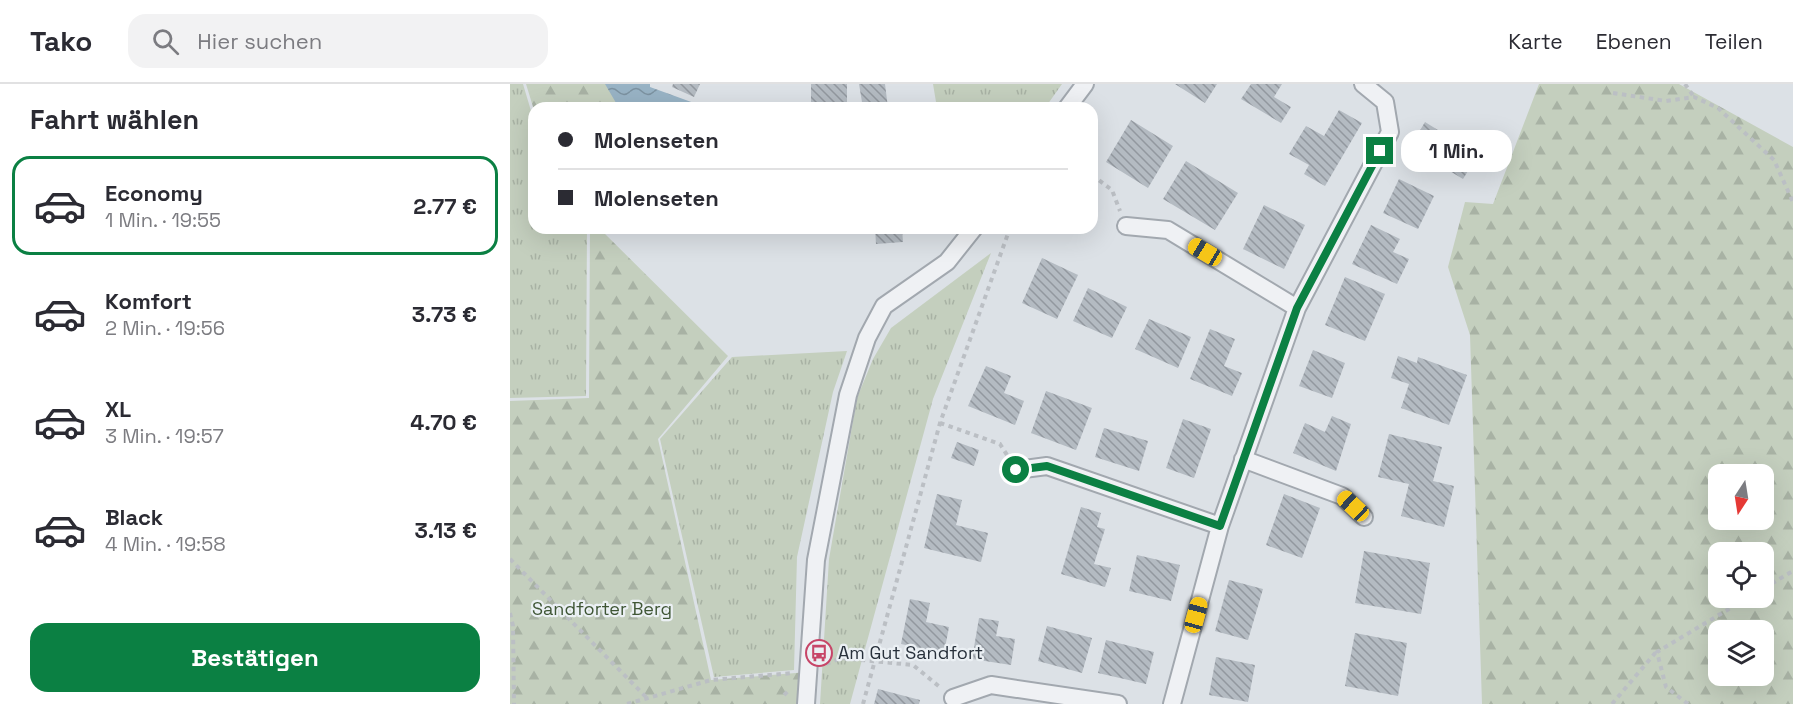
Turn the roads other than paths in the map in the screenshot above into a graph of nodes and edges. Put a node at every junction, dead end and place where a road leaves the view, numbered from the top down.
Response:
1 (1085, 84) edge
2 (1363, 84) edge
3 (1072, 102) edge
4 (1126, 226) road end
5 (969, 234) edge
6 (1297, 308) junction
7 (1243, 459) junction
8 (1016, 470) road end
9 (1365, 517) dead end
10 (1220, 526) junction
11 (953, 698) road end
12 (807, 704) edge
13 (1118, 704) edge
14 (1172, 704) edge

1 - 3 street
2 - 6 street
4 - 6 street
5 - 12 street
6 - 7 street
7 - 9 street
7 - 10 street
8 - 10 street
10 - 14 street
11 - 13 street

